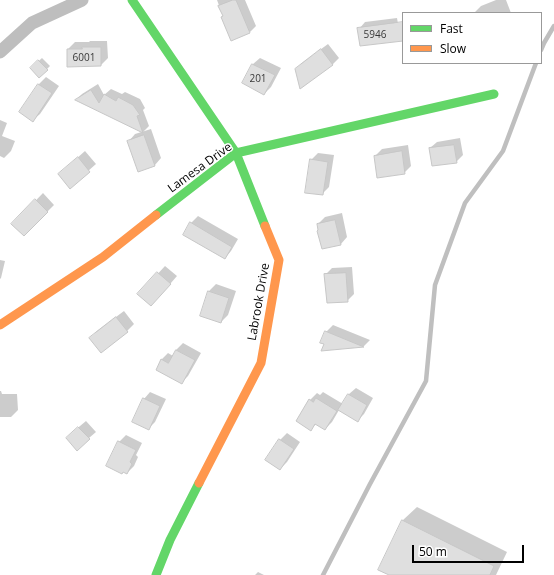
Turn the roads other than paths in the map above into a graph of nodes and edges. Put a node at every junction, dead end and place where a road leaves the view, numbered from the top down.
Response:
1 (82, 0) edge
2 (132, 0) edge
3 (0, 52) edge
4 (494, 94) dead end
5 (236, 153) junction
6 (0, 325) edge
7 (156, 575) edge

1 - 3 street
2 - 5 street, Labrook Drive
4 - 5 street, Lamesa Drive
5 - 6 street, Lamesa Drive
5 - 7 street, Labrook Drive

